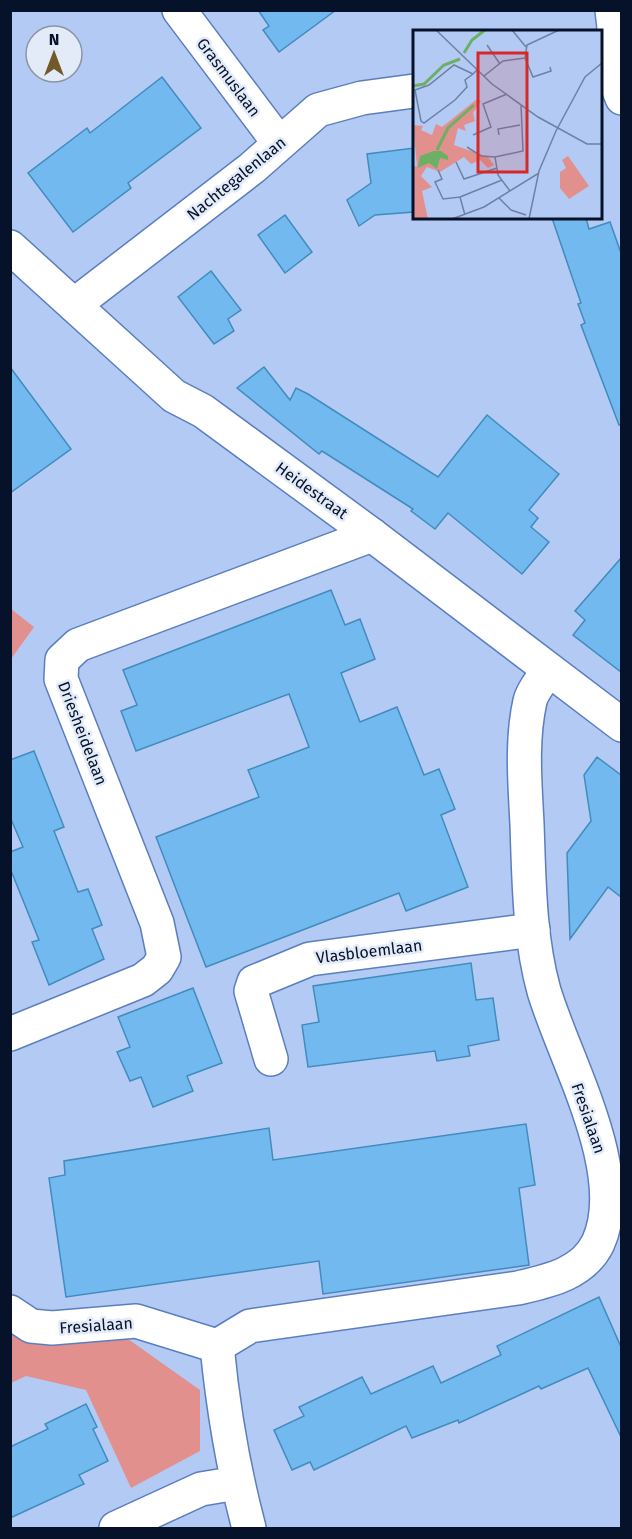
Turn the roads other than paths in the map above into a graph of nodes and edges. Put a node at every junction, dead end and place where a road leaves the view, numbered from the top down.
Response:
1 (179, 10) edge
2 (612, 10) edge
3 (604, 66) edge
4 (413, 91) edge
5 (621, 98) edge
6 (279, 143) junction
7 (10, 247) edge
8 (74, 305) junction
9 (372, 535) junction
10 (548, 670) junction
11 (621, 724) edge
12 (533, 930) junction
13 (10, 1034) edge
14 (271, 1059) dead end
15 (10, 1312) edge
16 (217, 1346) junction
17 (237, 1483) junction
18 (116, 1528) edge
19 (249, 1528) edge

1 - 6 street, Grasmuslaan
2 - 3 street
3 - 5 street
4 - 6 street, Nachtegalenlaan
6 - 8 street, Nachtegalenlaan
7 - 8 street, Heidestraat
8 - 9 street, Heidestraat
9 - 10 street, Heidestraat
9 - 13 street, Driesheidelaan
10 - 11 street, Heidestraat
10 - 12 street, Fresialaan
12 - 14 street, Vlasbloemlaan
12 - 16 street, Fresialaan
15 - 16 street, Fresialaan
16 - 17 street
17 - 18 street
17 - 19 street

